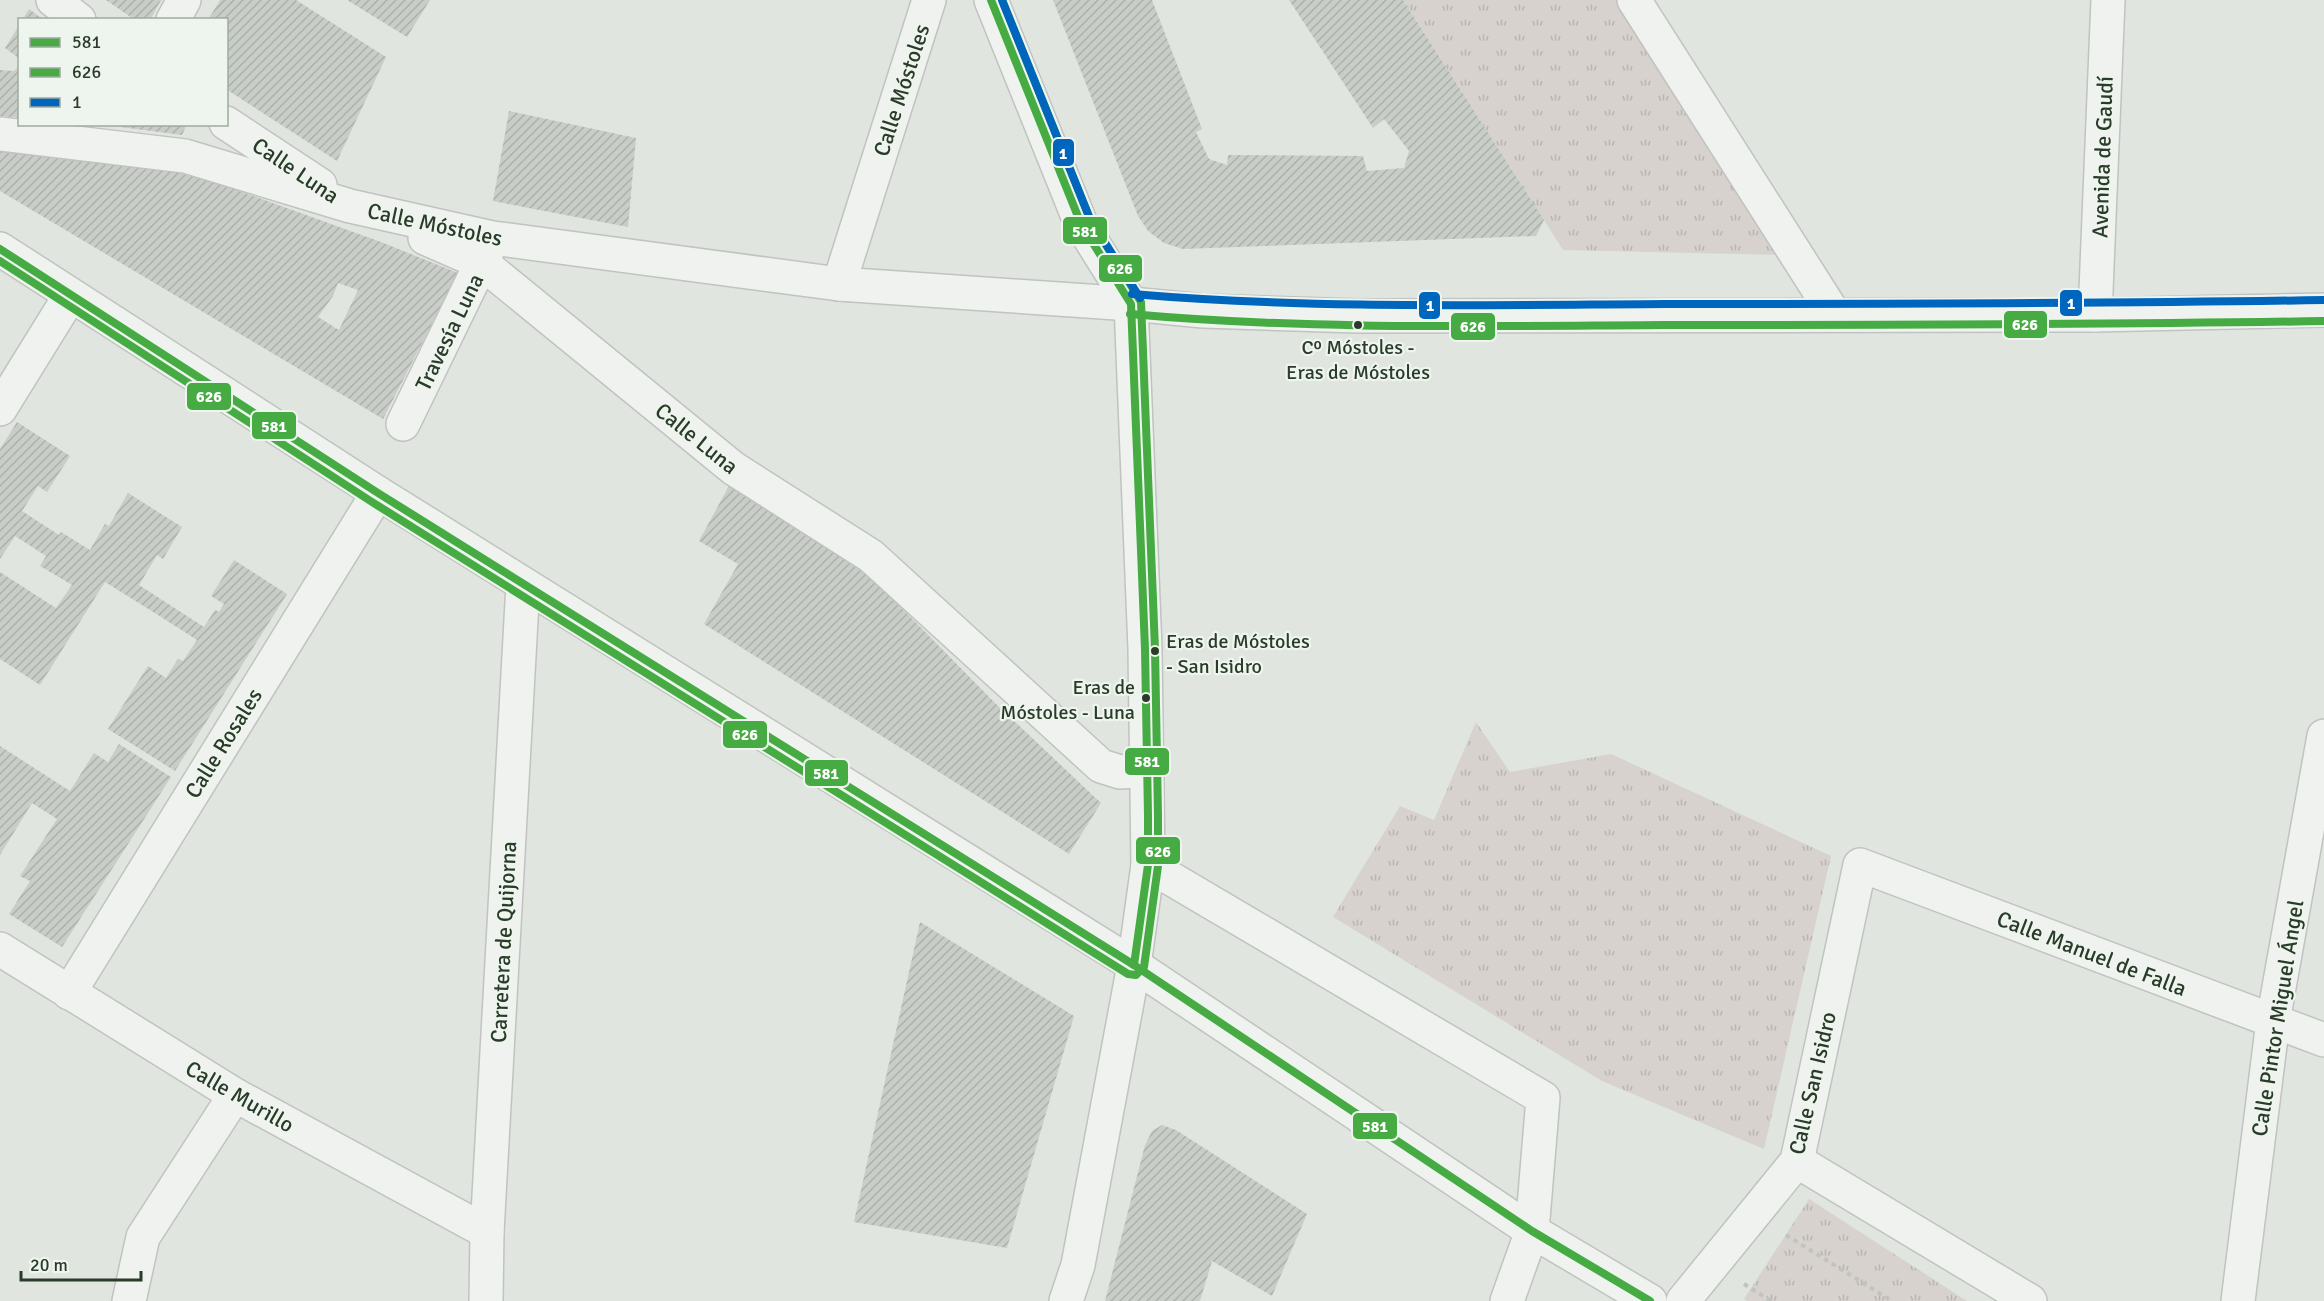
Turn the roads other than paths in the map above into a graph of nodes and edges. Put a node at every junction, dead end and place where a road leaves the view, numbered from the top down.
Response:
1 (53, 0) edge
2 (184, 0) edge
3 (929, 0) edge
4 (991, 0) edge
5 (1634, 0) edge
6 (2108, 0) edge
7 (76, 18) edge
8 (174, 18) edge
9 (228, 124) edge
10 (0, 134) edge
11 (350, 206) junction
12 (0, 249) edge
13 (488, 251) junction
14 (839, 284) junction
15 (70, 296) junction
16 (1131, 304) junction
17 (2324, 310) edge
18 (1834, 314) junction
19 (2095, 315) junction
20 (0, 409) edge
21 (403, 424) dead end
22 (378, 493) junction
23 (523, 584) junction
24 (2324, 736) edge
25 (1148, 770) junction
26 (1148, 865) junction
27 (1860, 865) joint
28 (0, 949) edge
29 (1134, 965) junction
30 (69, 993) junction
31 (2273, 1021) junction
32 (2324, 1040) edge
33 (235, 1095) junction
34 (1797, 1161) junction
35 (1532, 1231) junction
36 (487, 1232) junction
37 (129, 1301) edge
38 (486, 1301) edge
39 (1066, 1301) edge
40 (1507, 1301) edge
41 (1650, 1301) edge
42 (1683, 1301) edge
43 (2030, 1301) edge
44 (2238, 1301) edge

1 - 7 street
2 - 8 street
3 - 14 street, Calle Móstoles
4 - 16 street
5 - 18 street
6 - 19 street, Avenida de Gaudí
9 - 11 street, Calle Luna
10 - 11 street, Calle Móstoles
11 - 13 street, Calle Luna
12 - 15 street
13 - 14 street, Calle Móstoles
13 - 21 street, Travesía Luna
13 - 25 street, Calle Luna
14 - 16 street, Calle Móstoles
15 - 20 street
15 - 22 street
16 - 18 street, Calle Móstoles
16 - 25 street
17 - 19 street, Calle Móstoles
18 - 19 street, Calle Móstoles
22 - 23 street
22 - 30 street, Calle Rosales
23 - 29 street
23 - 36 street, Carretera de Quijorna
24 - 31 street, Calle Pintor Miguel Ángel
25 - 26 street
26 - 29 street
26 - 35 street
27 - 31 street, Calle Manuel de Falla
27 - 34 street, Calle San Isidro
28 - 30 street, Calle Murillo
29 - 35 street
29 - 39 street
30 - 33 street, Calle Murillo
31 - 32 street, Calle Manuel de Falla
31 - 44 street, Calle Pintor Miguel Ángel
33 - 36 street, Calle Murillo
33 - 37 street
34 - 42 street, Calle San Isidro
34 - 43 street
35 - 40 street
35 - 41 street
36 - 38 street, Carretera de Quijorna

